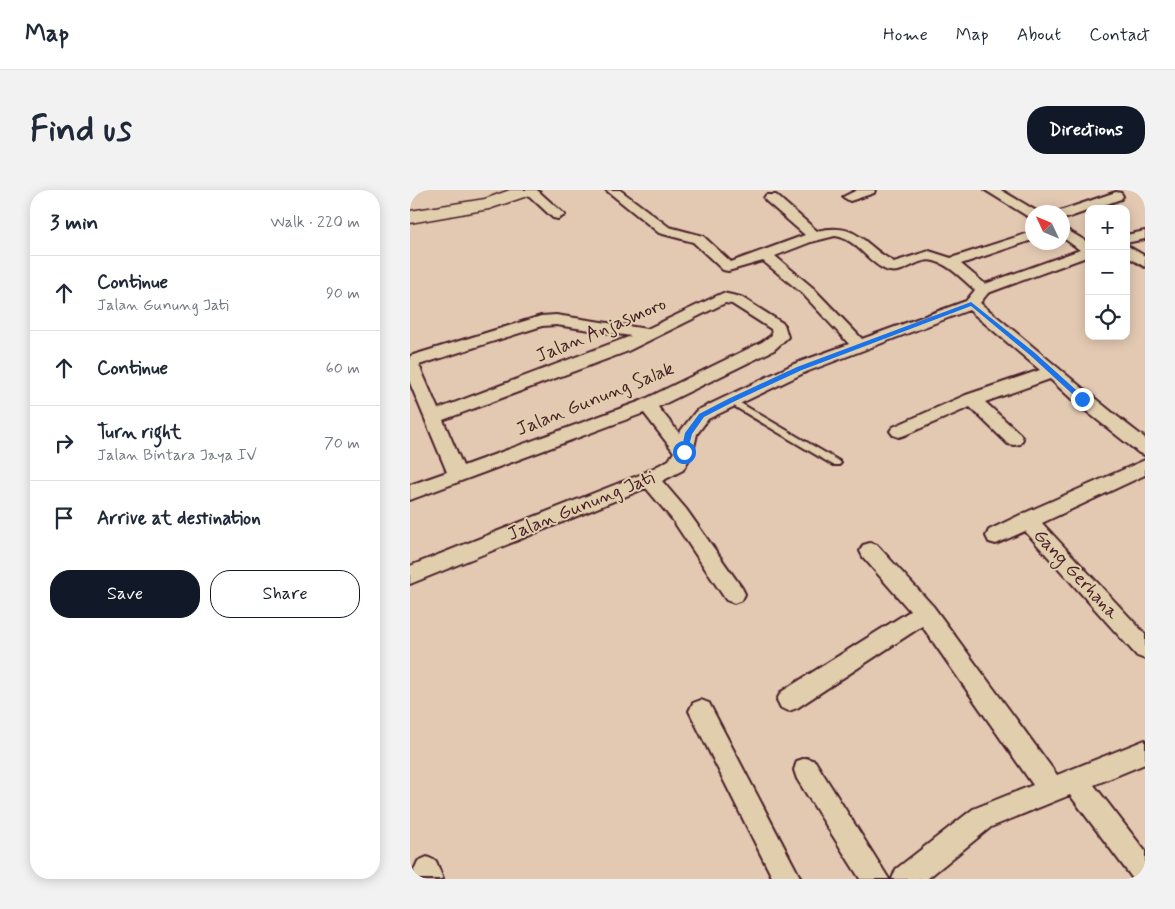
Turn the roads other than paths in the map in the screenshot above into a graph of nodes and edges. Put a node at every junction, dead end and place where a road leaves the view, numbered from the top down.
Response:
1 (528, 190) edge
2 (612, 190) edge
3 (869, 190) edge
4 (992, 190) edge
5 (1116, 196) dead end
6 (850, 197) dead end
7 (771, 198) dead end
8 (1025, 209) edge
9 (1070, 212) edge
10 (411, 215) edge
11 (558, 215) dead end
12 (1145, 235) edge
13 (1070, 236) edge
14 (815, 237) junction
15 (1025, 238) edge
16 (1130, 238) edge
17 (1088, 250) edge
18 (1127, 250) edge
19 (1085, 252) edge
20 (766, 256) junction
21 (1145, 262) edge
22 (950, 264) junction
23 (983, 290) junction
24 (971, 304) junction
25 (778, 327) joint
26 (648, 334) junction
27 (860, 346) junction
28 (410, 362) edge
29 (1052, 372) junction
30 (972, 399) junction
31 (730, 400) junction
32 (647, 405) junction
33 (434, 417) junction
34 (899, 431) dead end
35 (1014, 439) dead end
36 (1145, 448) edge
37 (684, 452) junction
38 (836, 463) dead end
39 (1145, 467) edge
40 (458, 475) junction
41 (649, 479) junction
42 (410, 493) edge
43 (1027, 520) junction
44 (996, 536) dead end
45 (870, 551) dead end
46 (410, 575) edge
47 (734, 594) dead end
48 (925, 613) junction
49 (1145, 649) edge
50 (789, 700) dead end
51 (701, 710) dead end
52 (1145, 752) edge
53 (806, 770) dead end
54 (1076, 782) junction
55 (1052, 790) junction
56 (1145, 873) edge
57 (787, 879) edge
58 (875, 879) edge
59 (906, 879) edge

1 - 10 street
1 - 11 street
2 - 20 street
3 - 6 street
4 - 8 street
5 - 9 street
7 - 14 street
12 - 16 street
13 - 17 street
14 - 20 street
14 - 22 street
15 - 22 street
18 - 21 street
19 - 23 street
20 - 27 street
22 - 23 street
23 - 24 street
24 - 27 street, Jalan Gunung Jati
24 - 29 street
25 - 26 street, Jalan Anjasmoro
25 - 32 street, Jalan Gunung Salak
26 - 28 street
26 - 33 street, Jalan Anjasmoro
27 - 31 street, Jalan Gunung Jati
28 - 33 street
29 - 30 street
29 - 36 street
30 - 34 street
30 - 35 street
31 - 37 street, Jalan Gunung Jati
31 - 38 lane
32 - 37 street
32 - 40 street, Jalan Gunung Salak
33 - 40 street
37 - 41 street, Jalan Gunung Jati
39 - 43 street
40 - 42 street, Jalan Gunung Salak
41 - 46 street, Jalan Gunung Jati
41 - 47 street
43 - 44 street
43 - 49 street, Gang Gerhana
45 - 48 street
48 - 50 street
48 - 55 street
51 - 57 street
52 - 54 street
53 - 58 street
54 - 55 street
54 - 56 street
55 - 59 street

